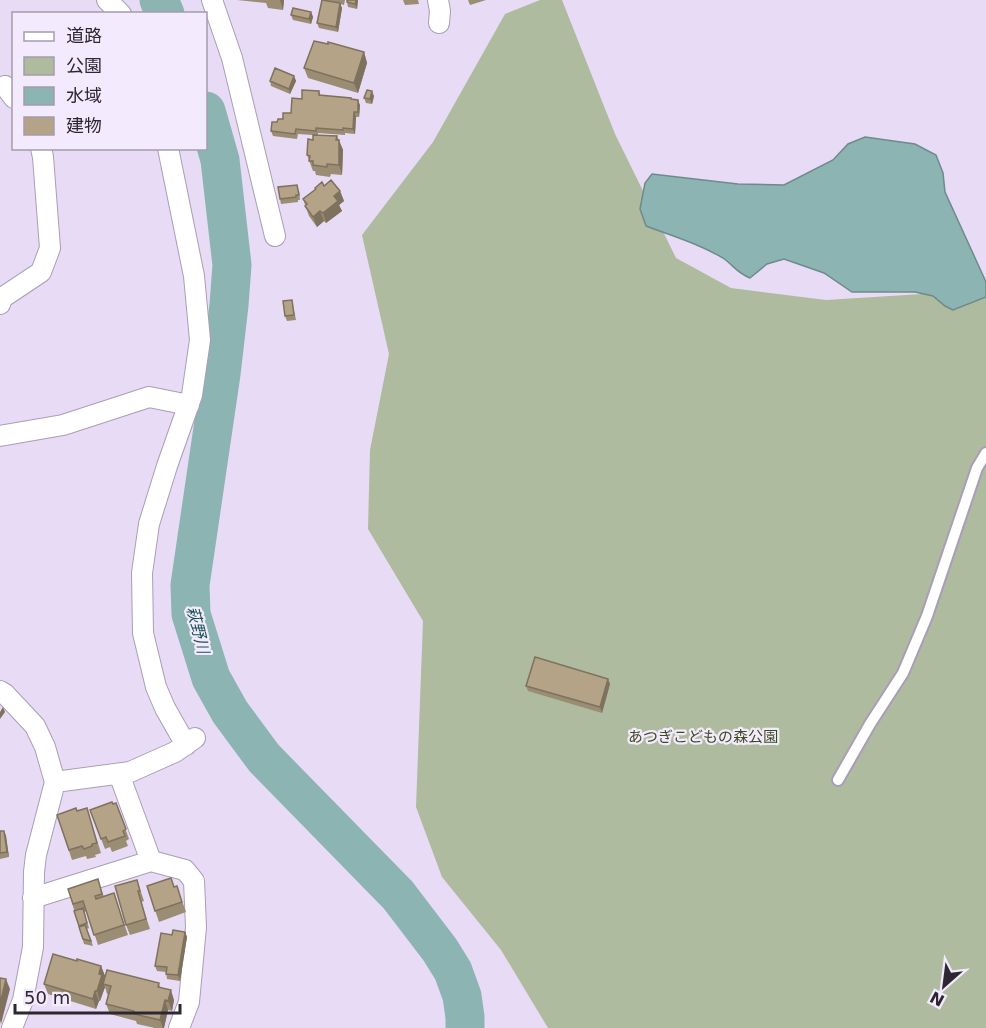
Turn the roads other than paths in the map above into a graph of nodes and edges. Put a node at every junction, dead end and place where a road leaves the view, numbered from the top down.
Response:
1 (107, 0) edge
2 (212, 0) edge
3 (438, 0) edge
4 (97, 12) edge
5 (119, 12) edge
6 (440, 23) dead end
7 (41, 150) edge
8 (168, 150) edge
9 (275, 236) dead end
10 (0, 304) edge
11 (189, 405) junction
12 (0, 436) edge
13 (986, 453) edge
14 (0, 691) edge
15 (119, 774) junction
16 (838, 780) dead end
17 (56, 782) junction
18 (151, 861) junction
19 (33, 898) junction
20 (12, 1028) edge
21 (180, 1028) edge

1 - 4 street
1 - 5 street
2 - 9 street
3 - 6 street
7 - 10 street
8 - 11 street
11 - 12 street
11 - 15 street
13 - 16 lane
14 - 17 street
15 - 17 street
15 - 18 street
17 - 19 street
18 - 19 street
18 - 21 street
19 - 20 street

